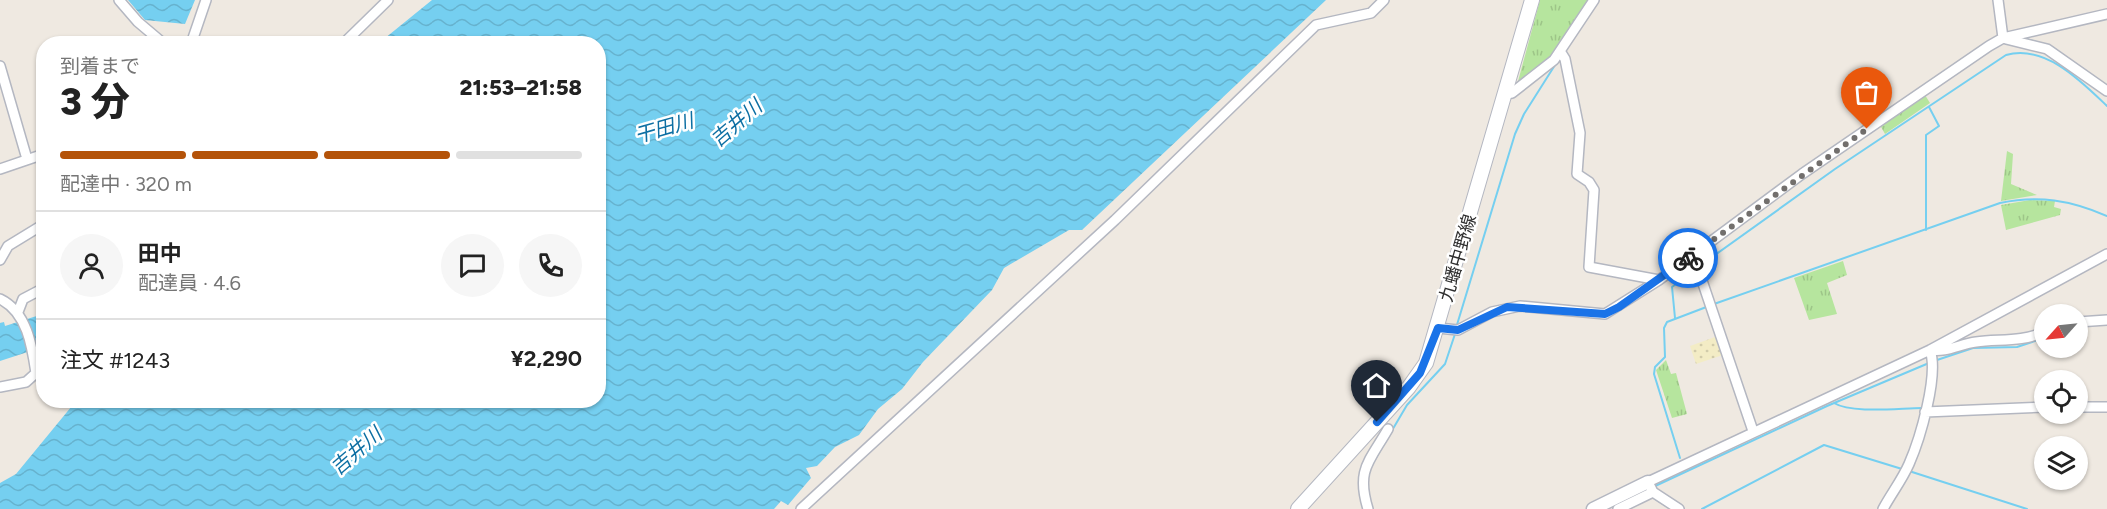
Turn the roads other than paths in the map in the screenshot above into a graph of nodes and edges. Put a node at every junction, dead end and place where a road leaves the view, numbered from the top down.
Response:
1 (119, 0) edge
2 (206, 0) edge
3 (388, 0) edge
4 (1384, 0) edge
5 (1532, 0) edge
6 (1594, 0) edge
7 (1998, 0) edge
8 (2107, 14) edge
9 (155, 36) edge
10 (194, 36) edge
11 (351, 36) edge
12 (2005, 38) junction
13 (1562, 52) junction
14 (0, 68) edge
15 (2107, 92) edge
16 (1506, 94) junction
17 (36, 156) edge
18 (27, 159) junction
19 (0, 169) edge
20 (36, 229) edge
21 (2107, 254) edge
22 (1695, 256) junction
23 (0, 260) edge
24 (1659, 280) junction
25 (36, 293) edge
26 (0, 299) edge
27 (20, 316) junction
28 (2107, 320) edge
29 (2088, 321) edge
30 (1438, 328) junction
31 (2034, 336) edge
32 (1932, 357) junction
33 (0, 387) edge
34 (2034, 407) edge
35 (2088, 407) edge
36 (2107, 407) edge
37 (1925, 412) junction
38 (1388, 429) dead end
39 (1753, 431) junction
40 (1650, 490) junction
41 (801, 509) edge
42 (1298, 509) edge
43 (1368, 509) edge
44 (1593, 509) edge
45 (1618, 509) edge
46 (1679, 509) edge
47 (1883, 509) edge

1 - 9 street
2 - 10 street
3 - 11 street
4 - 41 street
5 - 16 main road, 九蟠中野線
6 - 13 street
7 - 12 street
8 - 12 street
12 - 15 street
12 - 22 street
13 - 16 street
13 - 24 street
14 - 18 street
16 - 30 main road, 九蟠中野線
17 - 18 street
18 - 19 street
20 - 23 street
21 - 32 street
22 - 24 street
22 - 39 street
24 - 30 street
25 - 27 street
26 - 27 street
27 - 33 street
28 - 29 street
30 - 42 main road, 九蟠中野線
31 - 32 street
32 - 37 street
32 - 39 street
34 - 37 street
35 - 36 street
37 - 47 street
38 - 43 street
39 - 40 street
40 - 44 street
40 - 45 street
40 - 46 street

